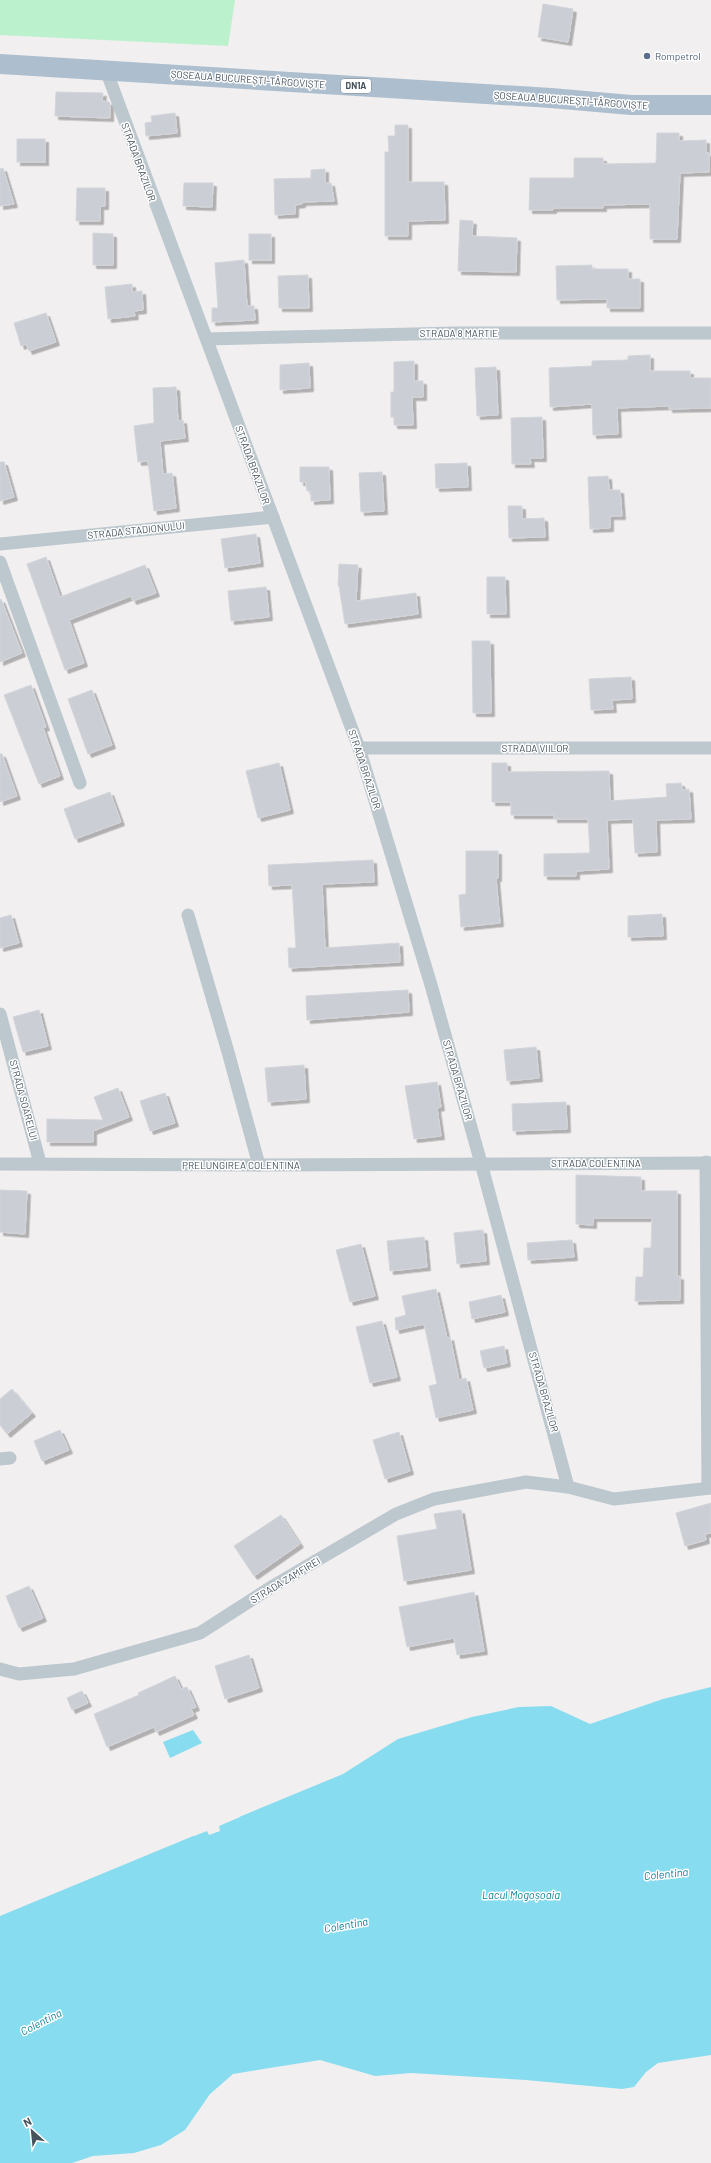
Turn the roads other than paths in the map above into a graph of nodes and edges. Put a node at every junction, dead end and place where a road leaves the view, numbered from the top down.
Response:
1 (0, 64) edge
2 (106, 70) junction
3 (711, 105) edge
4 (711, 333) edge
5 (207, 339) junction
6 (273, 517) junction
7 (0, 544) edge
8 (0, 562) edge
9 (359, 748) junction
10 (711, 748) edge
11 (80, 783) dead end
12 (188, 915) dead end
13 (0, 1014) edge
14 (709, 1162) edge
15 (40, 1163) junction
16 (481, 1163) junction
17 (0, 1164) edge
18 (258, 1165) junction
19 (568, 1487) junction
20 (709, 1488) edge
21 (0, 1669) edge

1 - 2 main road, ȘOSEAUA BUCUREȘTI-TÂRGOVIȘTE / DN1A
2 - 3 main road, ȘOSEAUA BUCUREȘTI-TÂRGOVIȘTE / DN1A
2 - 5 street, STRADA BRAZILOR
4 - 5 street, STRADA 8 MARTIE
5 - 6 street, STRADA BRAZILOR
6 - 7 street, STRADA STADIONULUI
6 - 9 street, STRADA BRAZILOR
8 - 11 street
9 - 10 street, STRADA VIILOR
9 - 16 street, STRADA BRAZILOR
12 - 18 street
13 - 15 street, STRADA SOARELUI
14 - 16 street, STRADA COLENTINA
14 - 20 street
15 - 17 street, PRELUNGIREA COLENTINA
15 - 18 street, PRELUNGIREA COLENTINA
16 - 18 street, PRELUNGIREA COLENTINA
16 - 19 street, STRADA BRAZILOR
19 - 20 street, STRADA ZAMFIREI
19 - 21 street, STRADA ZAMFIREI

